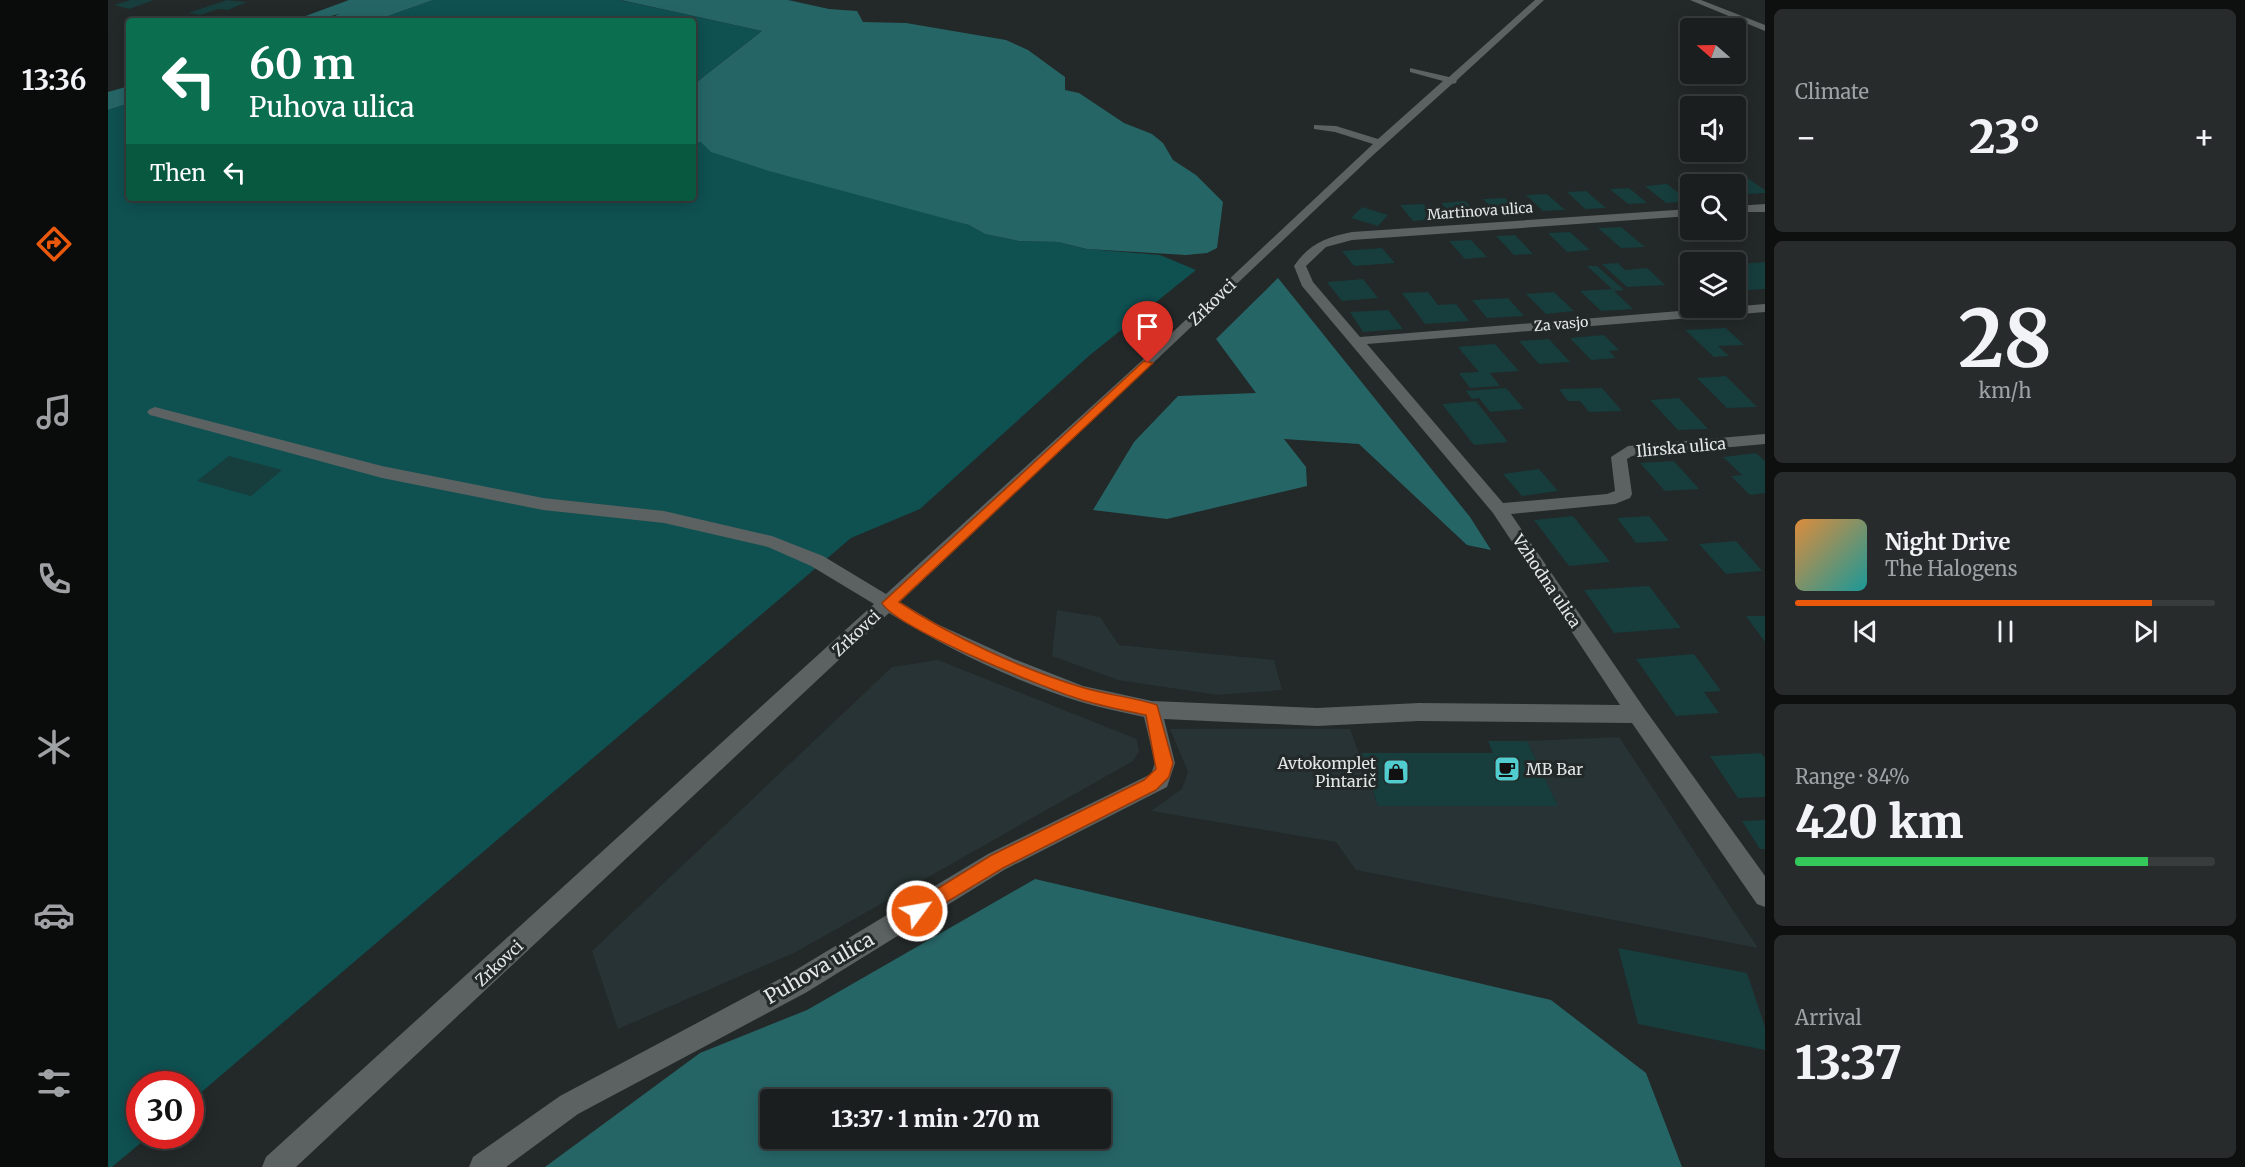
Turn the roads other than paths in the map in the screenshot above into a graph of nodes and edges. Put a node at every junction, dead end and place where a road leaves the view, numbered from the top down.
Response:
1 (1540, 0) edge
2 (1694, 0) edge
3 (1765, 28) edge
4 (1413, 70) dead end
5 (1453, 81) junction
6 (1318, 127) dead end
7 (1380, 143) junction
8 (1765, 207) edge
9 (1746, 208) edge
10 (1680, 213) edge
11 (1307, 283) joint
12 (1765, 308) edge
13 (1357, 341) junction
14 (156, 412) dead end
15 (1765, 439) edge
16 (1499, 508) junction
17 (889, 603) junction
18 (1152, 710) junction
19 (1637, 714) junction
20 (1765, 896) edge
21 (276, 1167) edge
22 (483, 1167) edge

1 - 5 street, Zrkovci
2 - 3 street
4 - 5 street
5 - 7 street, Zrkovci
6 - 7 street
7 - 17 street, Zrkovci
8 - 9 street
10 - 11 street, Martinova ulica
11 - 13 street, Vzhodna ulica
12 - 13 street, Za vasjo
13 - 16 street, Vzhodna ulica
14 - 17 street
15 - 16 street, Ilirska ulica
16 - 19 street, Vzhodna ulica
17 - 18 street
17 - 21 street, Zrkovci
18 - 19 street
18 - 22 street, Puhova ulica
19 - 20 street, Vzhodna ulica

